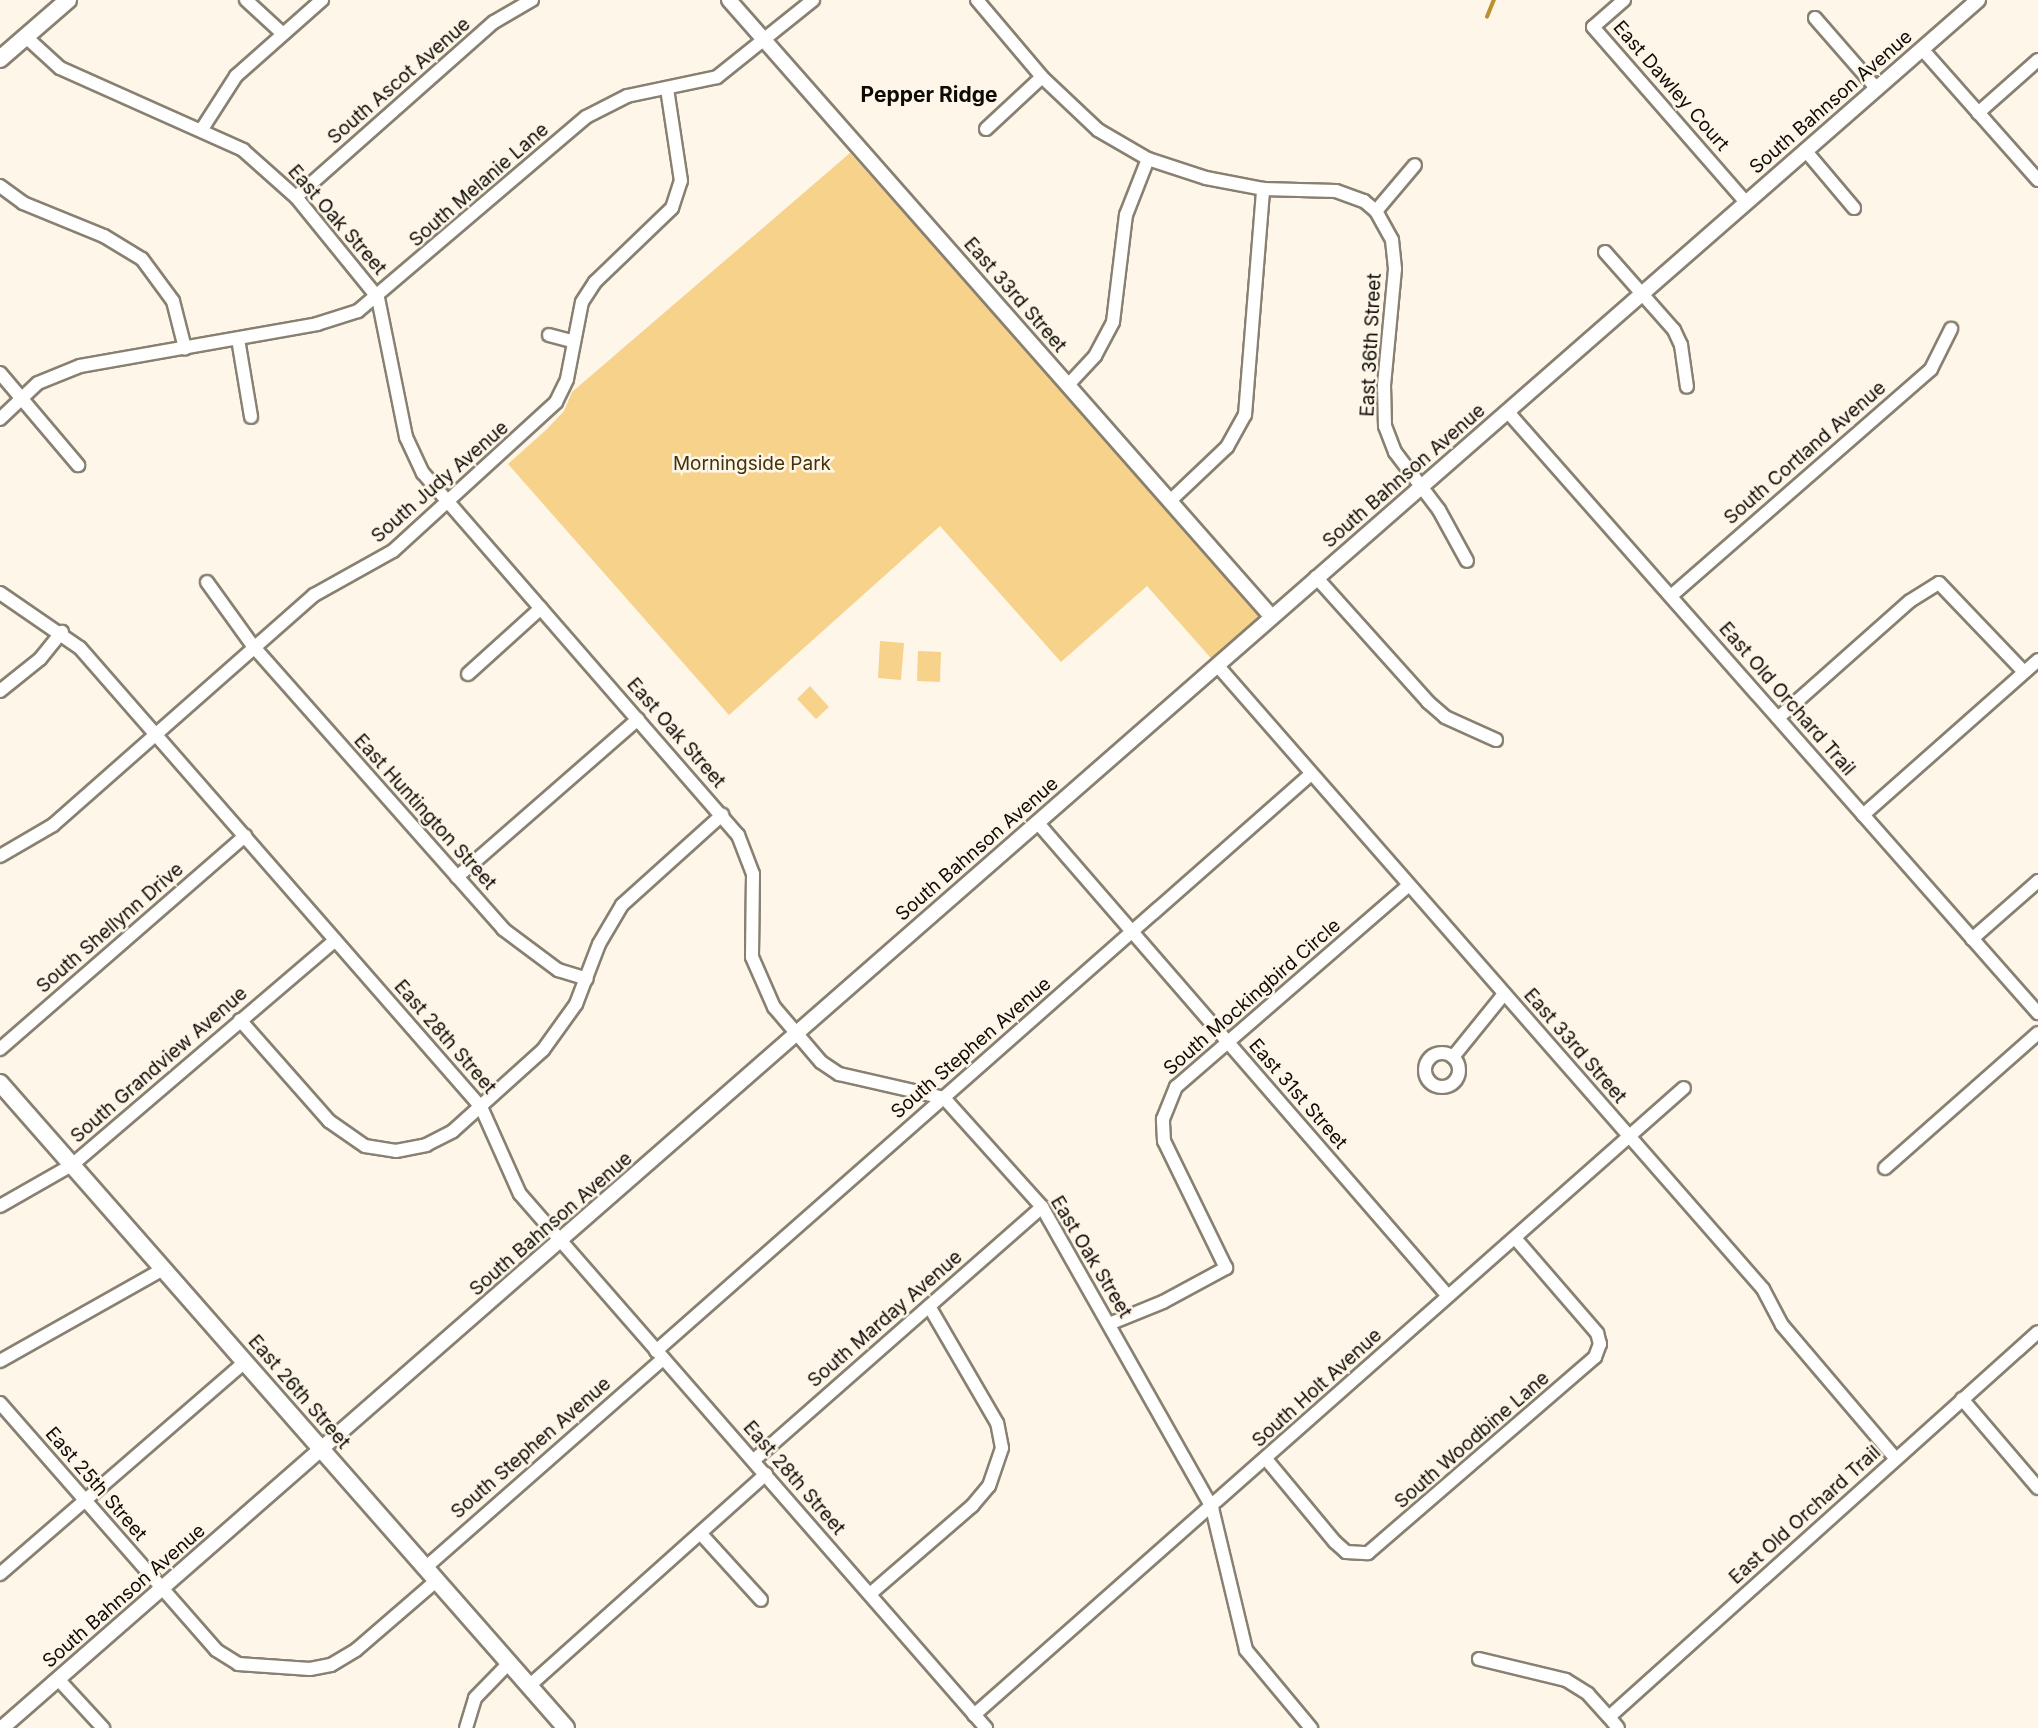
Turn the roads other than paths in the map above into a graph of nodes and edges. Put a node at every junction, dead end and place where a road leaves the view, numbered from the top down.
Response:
1 (68, 0) edge
2 (246, 0) edge
3 (322, 0) edge
4 (532, 0) edge
5 (730, 0) edge
6 (813, 0) edge
7 (977, 0) edge
8 (1624, 0) edge
9 (1978, 0) edge
10 (1815, 18) dead end
11 (283, 34) junction
12 (26, 37) junction
13 (765, 41) junction
14 (1922, 49) junction
15 (0, 59) edge
16 (2038, 60) edge
17 (1042, 77) junction
18 (667, 88) junction
19 (1876, 88) junction
20 (1978, 113) junction
21 (986, 128) dead end
22 (202, 129) junction
23 (1805, 149) junction
24 (1148, 159) junction
25 (1415, 165) dead end
26 (2038, 180) edge
27 (0, 186) edge
28 (1263, 189) junction
29 (296, 197) junction
30 (1745, 201) junction
31 (1854, 208) dead end
32 (1376, 211) junction
33 (1605, 252) dead end
34 (1642, 292) junction
35 (378, 298) junction
36 (1951, 329) dead end
37 (549, 335) dead end
38 (238, 340) junction
39 (572, 341) junction
40 (185, 348) junction
41 (0, 373) edge
42 (1068, 385) junction
43 (1687, 387) dead end
44 (21, 396) junction
45 (1507, 411) junction
46 (251, 417) dead end
47 (0, 419) edge
48 (78, 465) dead end
49 (1422, 485) junction
50 (447, 501) junction
51 (1170, 501) junction
52 (1467, 561) dead end
53 (1316, 577) junction
54 (207, 582) dead end
55 (0, 593) edge
56 (1671, 596) junction
57 (541, 608) junction
58 (1272, 616) junction
59 (62, 632) junction
60 (253, 646) junction
61 (2038, 660) edge
62 (1217, 665) junction
63 (2024, 672) junction
64 (468, 674) dead end
65 (0, 691) edge
66 (1778, 718) junction
67 (638, 719) junction
68 (157, 733) junction
69 (1496, 740) dead end
70 (1311, 774) junction
71 (722, 815) junction
72 (1863, 815) junction
73 (1037, 822) junction
74 (245, 836) junction
75 (0, 856) edge
76 (457, 877) junction
77 (2038, 881) edge
78 (1409, 885) junction
79 (1132, 933) junction
80 (1972, 939) junction
81 (335, 940) junction
82 (587, 979) junction
83 (1504, 994) junction
84 (2038, 1013) edge
85 (240, 1020) junction
86 (2038, 1033) edge
87 (795, 1035) junction
88 (1228, 1043) junction
89 (0, 1049) edge
90 (1453, 1057) dead end
91 (0, 1083) edge
92 (1684, 1088) dead end
93 (944, 1098) junction
94 (481, 1107) junction
95 (1629, 1136) junction
96 (72, 1165) junction
97 (1885, 1168) dead end
98 (0, 1206) edge
99 (1042, 1207) junction
100 (1516, 1239) junction
101 (559, 1241) junction
102 (163, 1269) junction
103 (1448, 1296) junction
104 (929, 1306) junction
105 (1109, 1324) junction
106 (2038, 1332) edge
107 (659, 1355) junction
108 (0, 1361) edge
109 (245, 1362) junction
110 (1962, 1399) junction
111 (0, 1403) edge
112 (321, 1449) junction
113 (1266, 1459) junction
114 (1896, 1459) junction
115 (754, 1460) junction
116 (766, 1475) junction
117 (2038, 1488) edge
118 (85, 1501) junction
119 (1212, 1508) junction
120 (701, 1534) junction
121 (425, 1568) junction
122 (0, 1574) edge
123 (436, 1580) junction
124 (161, 1589) junction
125 (870, 1594) junction
126 (761, 1600) dead end
127 (1479, 1660) dead end
128 (509, 1663) junction
129 (58, 1679) junction
130 (529, 1686) junction
131 (974, 1715) junction
132 (1609, 1717) junction
133 (1306, 1726) edge
134 (2, 1728) edge
135 (103, 1728) edge
136 (466, 1728) edge
137 (566, 1728) edge
138 (986, 1728) edge
139 (1618, 1728) edge

1 - 12 main road
2 - 11 street
3 - 11 street
4 - 29 street, South Ascot Avenue
5 - 13 street, East 33rd Street
6 - 13 street, South Melanie Lane
7 - 17 street
8 - 30 street, East Dawley Court
9 - 14 street, South Bahnson Avenue
10 - 19 street
11 - 22 street
12 - 15 main road
12 - 22 street, East Oak Street
13 - 18 street, South Melanie Lane
13 - 42 street, East 33rd Street
14 - 19 street, South Bahnson Avenue
14 - 20 street
16 - 20 street
17 - 21 street
17 - 24 street
18 - 35 street, South Melanie Lane
18 - 39 street, South Judy Avenue
19 - 23 street, South Bahnson Avenue
20 - 26 street
22 - 29 street, East Oak Street
23 - 30 street, South Bahnson Avenue
23 - 31 street
24 - 28 street
24 - 42 street
25 - 32 street
27 - 40 street
28 - 32 street
28 - 51 street
29 - 35 street, East Oak Street
30 - 34 street, South Bahnson Avenue
32 - 49 street, East 36th Street
33 - 34 street
34 - 43 street
34 - 45 street, South Bahnson Avenue
35 - 38 street, South Melanie Lane
35 - 50 street, East Oak Street
36 - 56 street, South Cortland Avenue
37 - 39 street
38 - 40 street, South Melanie Lane
38 - 46 street
39 - 50 street, South Judy Avenue
40 - 44 street, South Melanie Lane
41 - 44 street
42 - 51 street, East 33rd Street
44 - 47 street, South Melanie Lane
44 - 48 street
45 - 49 street, South Bahnson Avenue
45 - 56 street, East Old Orchard Trail
49 - 52 street, East 36th Street
49 - 53 street, South Bahnson Avenue
50 - 57 street, East Oak Street
50 - 60 street, South Judy Avenue
51 - 58 street, East 33rd Street
53 - 58 street, South Bahnson Avenue
53 - 69 street
54 - 60 street, East Huntington Street
55 - 59 street, East 28th Street
56 - 66 street, East Old Orchard Trail
57 - 64 street
57 - 67 street, East Oak Street
58 - 62 street, South Bahnson Avenue
59 - 65 street
59 - 68 street, East 28th Street
60 - 68 street, South Judy Avenue
60 - 76 street, East Huntington Street
61 - 63 street
62 - 70 street, East 33rd Street
62 - 73 street, South Bahnson Avenue
63 - 66 street
63 - 72 street
66 - 72 street, East Old Orchard Trail
67 - 71 street, East Oak Street
67 - 76 street
68 - 74 street, East 28th Street
68 - 75 street, South Judy Avenue
70 - 78 street, East 33rd Street
70 - 79 street, South Stephen Avenue
71 - 82 street
71 - 87 street, East Oak Street
72 - 80 street, East Old Orchard Trail
73 - 79 street, East 31st Street
73 - 87 street, South Bahnson Avenue
74 - 81 street, East 28th Street
74 - 89 street, South Shellynn Drive
76 - 82 street, East Huntington Street
77 - 80 street
78 - 83 street, East 33rd Street
78 - 88 street, South Mockingbird Circle
79 - 88 street, East 31st Street
79 - 93 street, South Stephen Avenue
80 - 84 street, East Old Orchard Trail
81 - 85 street, South Grandview Avenue
81 - 94 street, East 28th Street
82 - 94 street
83 - 90 street
83 - 95 street, East 33rd Street
85 - 94 street
85 - 96 street, South Grandview Avenue
86 - 97 street
87 - 93 street, East Oak Street
87 - 101 street, South Bahnson Avenue
88 - 103 street, East 31st Street
88 - 105 street, South Mockingbird Circle
91 - 96 main road, East 26th Street
92 - 95 street, South Holt Avenue
93 - 99 street, East Oak Street
93 - 107 street, South Stephen Avenue
94 - 101 street, East 28th Street
95 - 100 street, South Holt Avenue
95 - 114 street, East 33rd Street
96 - 98 street, South Grandview Avenue
96 - 102 main road, East 26th Street
99 - 104 street, South Marday Avenue
99 - 105 street, East Oak Street
100 - 103 street, South Holt Avenue
100 - 113 street, South Woodbine Lane
101 - 107 street, East 28th Street
101 - 112 street, South Bahnson Avenue
102 - 108 street
102 - 109 main road, East 26th Street
103 - 113 street, South Holt Avenue
104 - 115 street, South Marday Avenue
104 - 125 street
105 - 119 street, East Oak Street
106 - 110 street, East Old Orchard Trail
107 - 115 street, East 28th Street
107 - 121 street, South Stephen Avenue
109 - 112 main road, East 26th Street
109 - 118 street
110 - 114 street, East Old Orchard Trail
110 - 117 street
111 - 118 street, East 25th Street
112 - 121 main road, East 26th Street
112 - 124 street, South Bahnson Avenue
113 - 119 street, South Holt Avenue
114 - 132 street, East Old Orchard Trail
115 - 116 street, East 28th Street
116 - 120 street
116 - 125 street, East 28th Street
118 - 122 street
118 - 124 street, East 25th Street
119 - 131 street, South Holt Avenue
119 - 133 street, East Oak Street
120 - 126 street
120 - 130 street
121 - 123 main road, East 26th Street
123 - 124 street, East 25th Street
123 - 128 main road, East 26th Street
124 - 129 street, South Bahnson Avenue
125 - 131 street, East 28th Street
127 - 132 street
128 - 130 main road, East 26th Street
128 - 136 street
129 - 134 street, South Bahnson Avenue
129 - 135 street
130 - 137 main road, East 26th Street
131 - 138 street, East 28th Street
132 - 139 street

